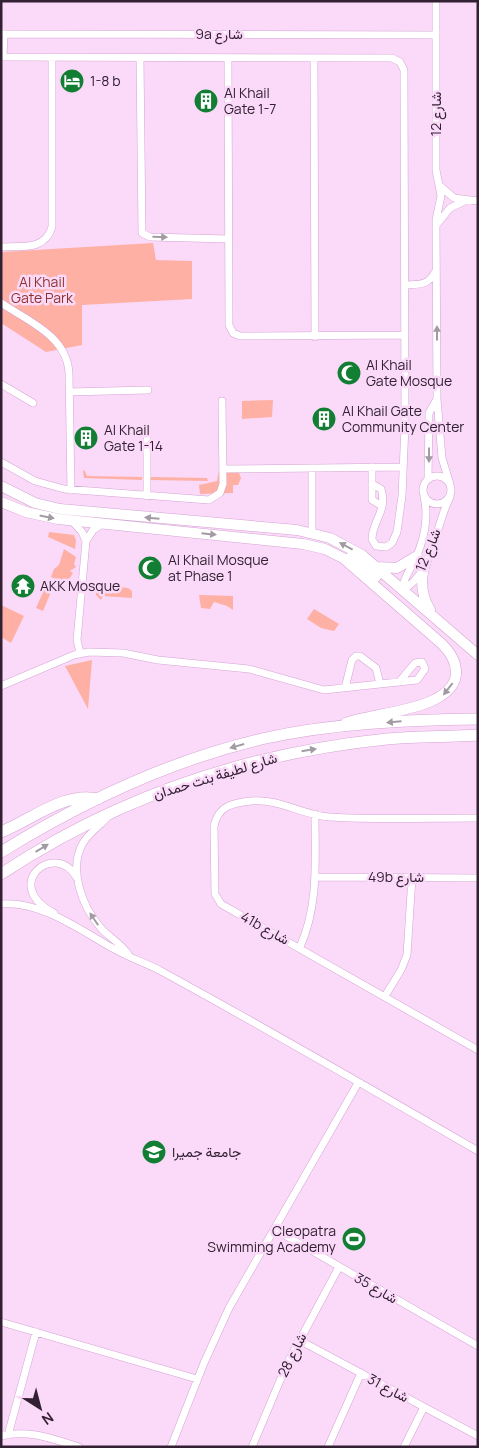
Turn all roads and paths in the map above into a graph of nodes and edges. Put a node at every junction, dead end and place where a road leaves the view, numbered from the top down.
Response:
1 (436, 1) edge
2 (3, 34) edge
3 (436, 35) junction
4 (2, 57) edge
5 (52, 57) junction
6 (140, 58) junction
7 (228, 58) junction
8 (314, 58) junction
9 (438, 184) junction
10 (465, 201) junction
11 (478, 201) edge
12 (436, 226) junction
13 (228, 238) junction
14 (1, 246) edge
15 (437, 269) junction
16 (405, 285) junction
17 (1, 303) edge
18 (405, 336) junction
19 (315, 337) junction
20 (1, 384) edge
21 (148, 390) dead end
22 (69, 392) junction
23 (437, 399) junction
24 (222, 401) dead end
25 (33, 403) dead end
26 (147, 430) dead end
27 (1, 462) edge
28 (372, 467) junction
29 (403, 467) junction
30 (312, 468) junction
31 (223, 469) junction
32 (428, 479) junction
33 (372, 484) junction
34 (450, 484) junction
35 (1, 486) edge
36 (71, 490) junction
37 (147, 496) junction
38 (424, 497) junction
39 (450, 497) junction
40 (1, 502) edge
41 (382, 506) junction
42 (312, 512) junction
43 (72, 520) junction
44 (105, 523) junction
45 (297, 530) junction
46 (312, 533) junction
47 (86, 541) junction
48 (283, 542) junction
49 (343, 558) junction
50 (421, 559) junction
51 (376, 567) junction
52 (402, 590) junction
53 (436, 619) junction
54 (80, 653) junction
55 (478, 655) edge
56 (456, 667) junction
57 (399, 682) dead end
58 (380, 684) junction
59 (1, 686) edge
60 (345, 688) junction
61 (478, 719) edge
62 (335, 727) junction
63 (478, 735) edge
64 (98, 799) junction
65 (118, 809) junction
66 (315, 814) junction
67 (478, 818) edge
68 (1, 832) edge
69 (1, 852) edge
70 (1, 874) edge
71 (314, 877) junction
72 (412, 877) junction
73 (478, 878) edge
74 (78, 880) junction
75 (1, 904) edge
76 (63, 920) junction
77 (300, 947) junction
78 (128, 954) junction
79 (385, 996) junction
80 (478, 1050) edge
81 (358, 1083) junction
82 (478, 1151) edge
83 (274, 1230) junction
84 (340, 1267) junction
85 (1, 1322) edge
86 (36, 1332) junction
87 (299, 1340) junction
88 (478, 1346) edge
89 (361, 1373) junction
90 (198, 1379) junction
91 (424, 1407) junction
92 (4, 1435) edge
93 (478, 1436) edge
94 (79, 1447) edge
95 (171, 1447) edge
96 (252, 1447) edge
97 (328, 1447) edge
98 (404, 1447) edge

1 - 3 street, شارع 12
2 - 3 street, 9a شارع
2 - 4 street
3 - 9 street, شارع 12
4 - 5 street
5 - 6 street
5 - 14 street
6 - 7 street
6 -> 13 street
7 - 8 street
7 - 13 street
8 - 16 street
8 - 19 street
9 - 10 street
9 - 12 street, شارع 12
10 - 11 street
10 - 12 street
12 - 15 street, شارع 12
13 - 19 street
15 - 16 street
23 -> 15 street, شارع 12
16 - 18 street
17 - 22 street
18 - 19 street
18 - 29 street
20 - 25 street
21 - 22 street
22 - 36 street
23 -> 32 street, شارع 12
23 - 34 street, شارع 12
24 - 31 street
26 - 37 street
27 - 36 street
28 - 29 street
28 - 30 street
28 - 33 street
29 - 41 street
30 - 31 street
30 - 42 street
31 - 37 street
32 - 34 street
32 - 38 street
33 - 41 street
33 - 41 street
34 - 39 street
45 -> 35 street
36 - 37 street
38 - 39 street
38 - 50 street, شارع 12
39 - 50 street, شارع 12
40 -> 43 street
42 - 45 street
42 - 46 street
43 - 44 street
43 - 47 street
44 - 47 street
44 -> 48 street
45 - 46 street
46 - 48 street
51 -> 46 street
47 - 54 street
48 - 49 street
49 - 52 street
49 - 56 street
50 - 51 street
50 - 52 street, شارع 12
50 - 53 street
51 - 52 street
52 - 53 street
52 - 56 street
53 - 55 street
54 - 59 street
54 - 60 street
56 -> 62 street
57 - 58 street
58 - 60 street
58 - 60 street
61 -> 62 main road, شارع لطيفة بنت حمدان
62 -> 64 main road, شارع لطيفة بنت حمدان
65 -> 63 main road, شارع لطيفة بنت حمدان
64 - 68 main road
64 - 69 main road, شارع لطيفة بنت حمدان
70 -> 65 main road, شارع لطيفة بنت حمدان
65 - 74 street
66 - 67 street
66 - 71 street
66 - 77 street, 41b شارع
71 - 72 street, 49b شارع
71 - 77 street
72 - 73 street, 49b شارع
72 - 79 street
74 - 76 street
78 -> 74 street
75 - 76 street
76 - 78 street
77 - 79 street, 41b شارع
78 - 81 street
79 - 80 street, 41b شارع
81 - 82 street
81 - 83 street
83 - 84 street, شارع 35
83 - 90 street
84 - 87 street, شارع 28
84 - 88 street, شارع 35
85 - 86 street
86 - 90 street
86 - 92 street
87 - 89 street, شارع 31
87 - 96 street, شارع 28
89 - 91 street, شارع 31
89 - 97 street
90 - 95 street
91 - 93 street, شارع 31
91 - 98 street
92 - 94 street

